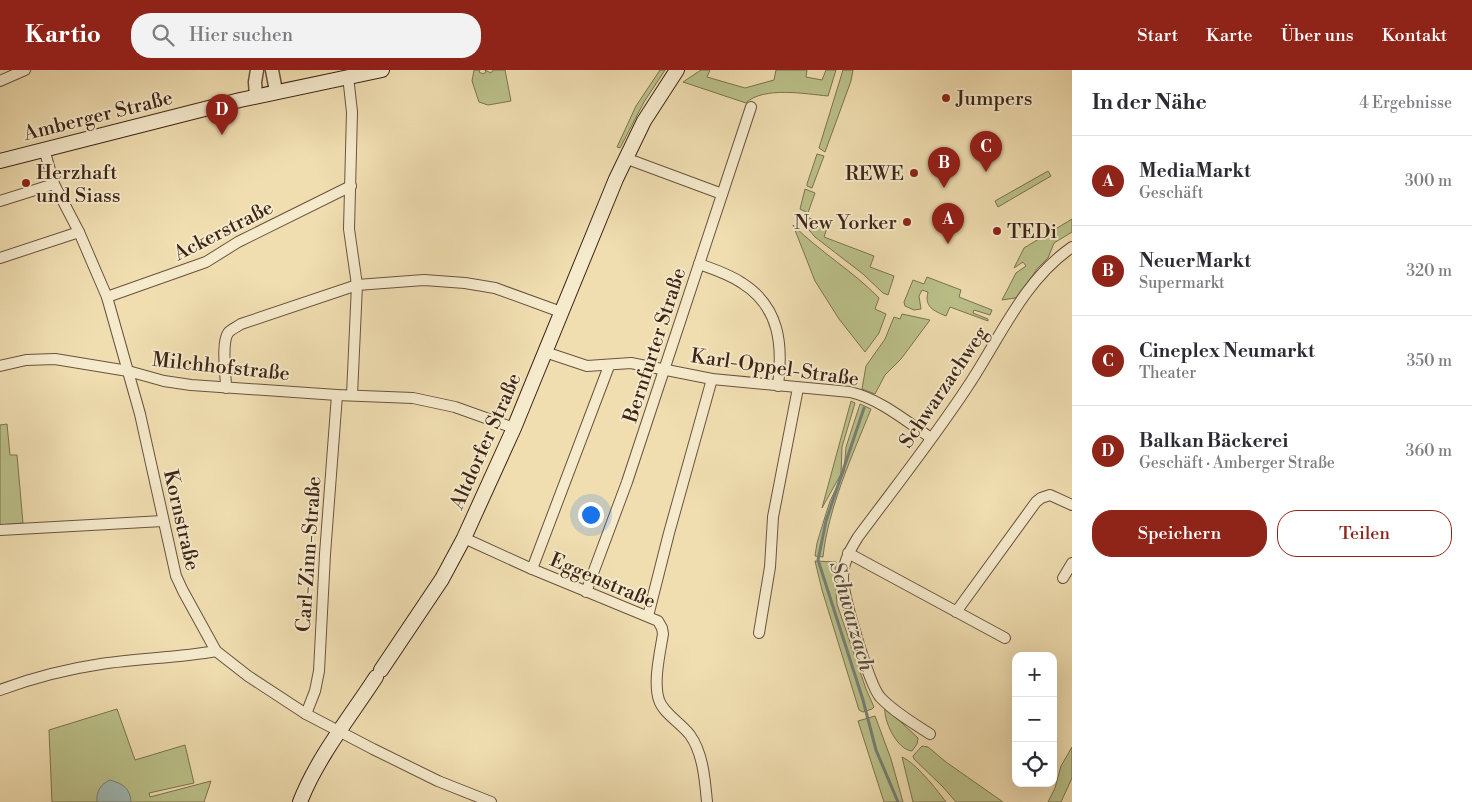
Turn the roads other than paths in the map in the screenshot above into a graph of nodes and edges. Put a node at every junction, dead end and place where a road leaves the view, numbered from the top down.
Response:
1 (25, 70) edge
2 (258, 70) edge
3 (272, 70) edge
4 (382, 70) edge
5 (687, 70) edge
6 (675, 74) edge
7 (348, 76) junction
8 (0, 81) edge
9 (276, 91) junction
10 (256, 96) junction
11 (752, 107) dead end
12 (44, 149) junction
13 (625, 158) junction
14 (0, 161) edge
15 (54, 184) junction
16 (351, 186) junction
17 (722, 194) junction
18 (0, 200) edge
19 (79, 232) junction
20 (1072, 247) edge
21 (0, 258) edge
22 (699, 264) junction
23 (357, 286) junction
24 (106, 297) junction
25 (561, 312) junction
26 (545, 352) junction
27 (0, 366) edge
28 (609, 366) junction
29 (664, 370) junction
30 (128, 371) junction
31 (712, 379) junction
32 (778, 386) junction
33 (226, 388) junction
34 (798, 388) junction
35 (337, 395) junction
36 (352, 395) junction
37 (514, 428) junction
38 (931, 438) junction
39 (1072, 505) edge
40 (163, 521) junction
41 (0, 530) edge
42 (464, 538) junction
43 (848, 553) junction
44 (1072, 563) edge
45 (532, 569) junction
46 (1063, 578) dead end
47 (586, 592) junction
48 (956, 612) junction
49 (648, 616) junction
50 (759, 633) dead end
51 (1005, 638) dead end
52 (216, 651) junction
53 (0, 690) edge
54 (306, 714) junction
55 (340, 732) junction
56 (930, 734) dead end
57 (300, 802) edge
58 (491, 802) edge
59 (708, 802) edge

1 - 8 street
2 - 10 street
3 - 9 street
4 - 7 main road, Amberger Straße
5 - 6 main road, Altdorfer Straße
6 - 13 main road, Altdorfer Straße
7 - 9 main road, Amberger Straße
7 - 16 street
9 - 10 main road, Amberger Straße
10 - 12 main road, Amberger Straße
11 - 17 street, Bernfurter Straße
12 - 14 main road, Amberger Straße
12 - 15 street, Milchhofstraße
13 - 17 street
13 - 25 main road, Altdorfer Straße
15 - 18 street
15 - 19 street, Milchhofstraße
16 - 23 street
16 - 24 street, Ackerstraße
17 - 22 street, Bernfurter Straße
19 - 21 street
19 - 24 street, Milchhofstraße
20 - 38 street, Schwarzachweg
22 - 29 street, Bernfurter Straße
22 - 32 street
23 - 25 street
23 - 33 street
23 - 36 street
24 - 30 street, Milchhofstraße
25 - 26 main road, Altdorfer Straße
26 - 28 street, Karl-Oppel-Straße
26 - 37 main road, Altdorfer Straße
27 - 30 street
28 - 29 street, Karl-Oppel-Straße
28 - 45 street
29 - 31 street, Karl-Oppel-Straße
29 - 47 street, Bernfurter Straße
30 - 33 street, Milchhofstraße
30 - 40 street, Kornstraße
31 - 32 street, Karl-Oppel-Straße
31 - 49 street
32 - 34 street, Karl-Oppel-Straße
33 - 35 street, Milchhofstraße
34 - 38 street, Karl-Oppel-Straße
34 - 50 street
35 - 36 street, Milchhofstraße
35 - 54 street, Carl-Zinn-Straße
36 - 37 street, Milchhofstraße
37 - 42 main road, Altdorfer Straße
38 - 43 street, Schwarzachweg
39 - 48 street
40 - 41 street
40 - 52 street, Kornstraße
42 - 45 street, Eggenstraße
42 - 55 main road, Altdorfer Straße
43 - 48 street
43 - 56 street, Schwarzachweg
44 - 46 street
45 - 47 street, Eggenstraße
47 - 49 street, Eggenstraße
48 - 51 street
49 - 59 street, Eggenstraße
52 - 53 street
52 - 54 street, Kornstraße
54 - 55 street, Kornstraße
55 - 57 main road, Altdorfer Straße
55 - 58 street, Kornstraße

